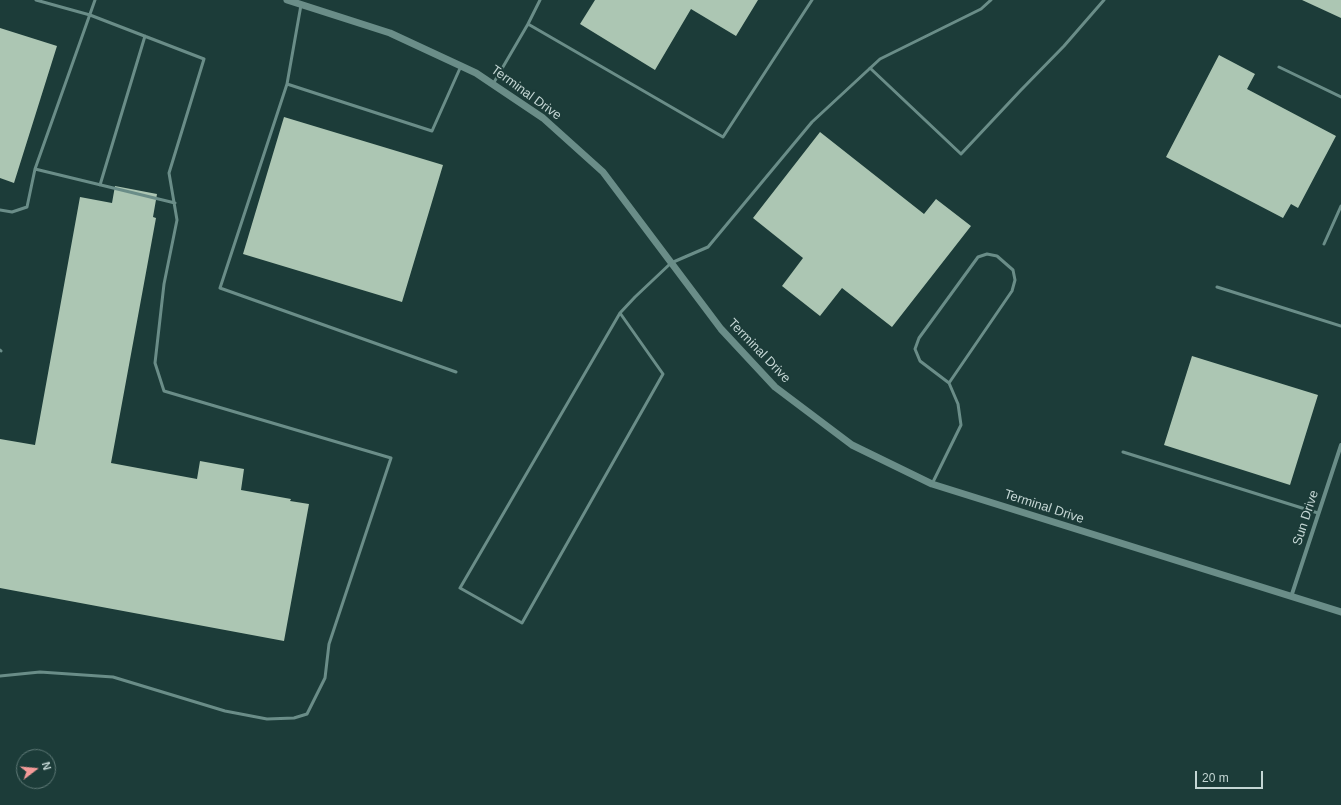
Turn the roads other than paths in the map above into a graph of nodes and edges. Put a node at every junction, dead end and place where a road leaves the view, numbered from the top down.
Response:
1 (36, 0) edge
2 (95, 0) edge
3 (288, 0) edge
4 (540, 0) edge
5 (812, 0) edge
6 (991, 0) edge
7 (1104, 0) edge
8 (301, 4) junction
9 (90, 15) junction
10 (528, 24) junction
11 (144, 36) junction
12 (462, 66) junction
13 (1279, 67) dead end
14 (870, 68) junction
15 (287, 84) junction
16 (493, 84) junction
17 (1341, 97) edge
18 (35, 169) junction
19 (100, 185) junction
20 (174, 203) junction
21 (1341, 206) edge
22 (0, 210) edge
23 (1324, 244) dead end
24 (671, 263) junction
25 (1217, 287) dead end
26 (620, 313) junction
27 (1341, 326) edge
28 (456, 372) dead end
29 (949, 383) junction
30 (1341, 445) edge
31 (1123, 452) dead end
32 (932, 484) junction
33 (1318, 513) junction
34 (1291, 597) junction
35 (1341, 612) edge
36 (0, 676) edge

1 - 9 lane
2 - 9 lane
3 - 8 street, Terminal Drive
4 - 10 lane
5 - 10 lane
6 - 14 lane
7 - 14 lane
8 - 12 street, Terminal Drive
8 - 15 lane
9 - 11 lane
9 - 18 lane
10 - 16 lane
11 - 19 lane
11 - 20 lane
12 - 15 lane
12 - 16 street, Terminal Drive
13 - 17 lane
14 - 24 lane
15 - 28 lane
16 - 24 street, Terminal Drive
18 - 19 lane
18 - 22 lane
19 - 20 lane
20 - 36 lane
21 - 23 lane
24 - 26 lane
24 - 32 street, Terminal Drive
25 - 27 lane
26 - 26 lane
29 - 29 lane
29 - 32 lane
30 - 33 street, Sun Drive
31 - 33 lane
32 - 34 street, Terminal Drive
33 - 34 street, Sun Drive
34 - 35 street, Terminal Drive

